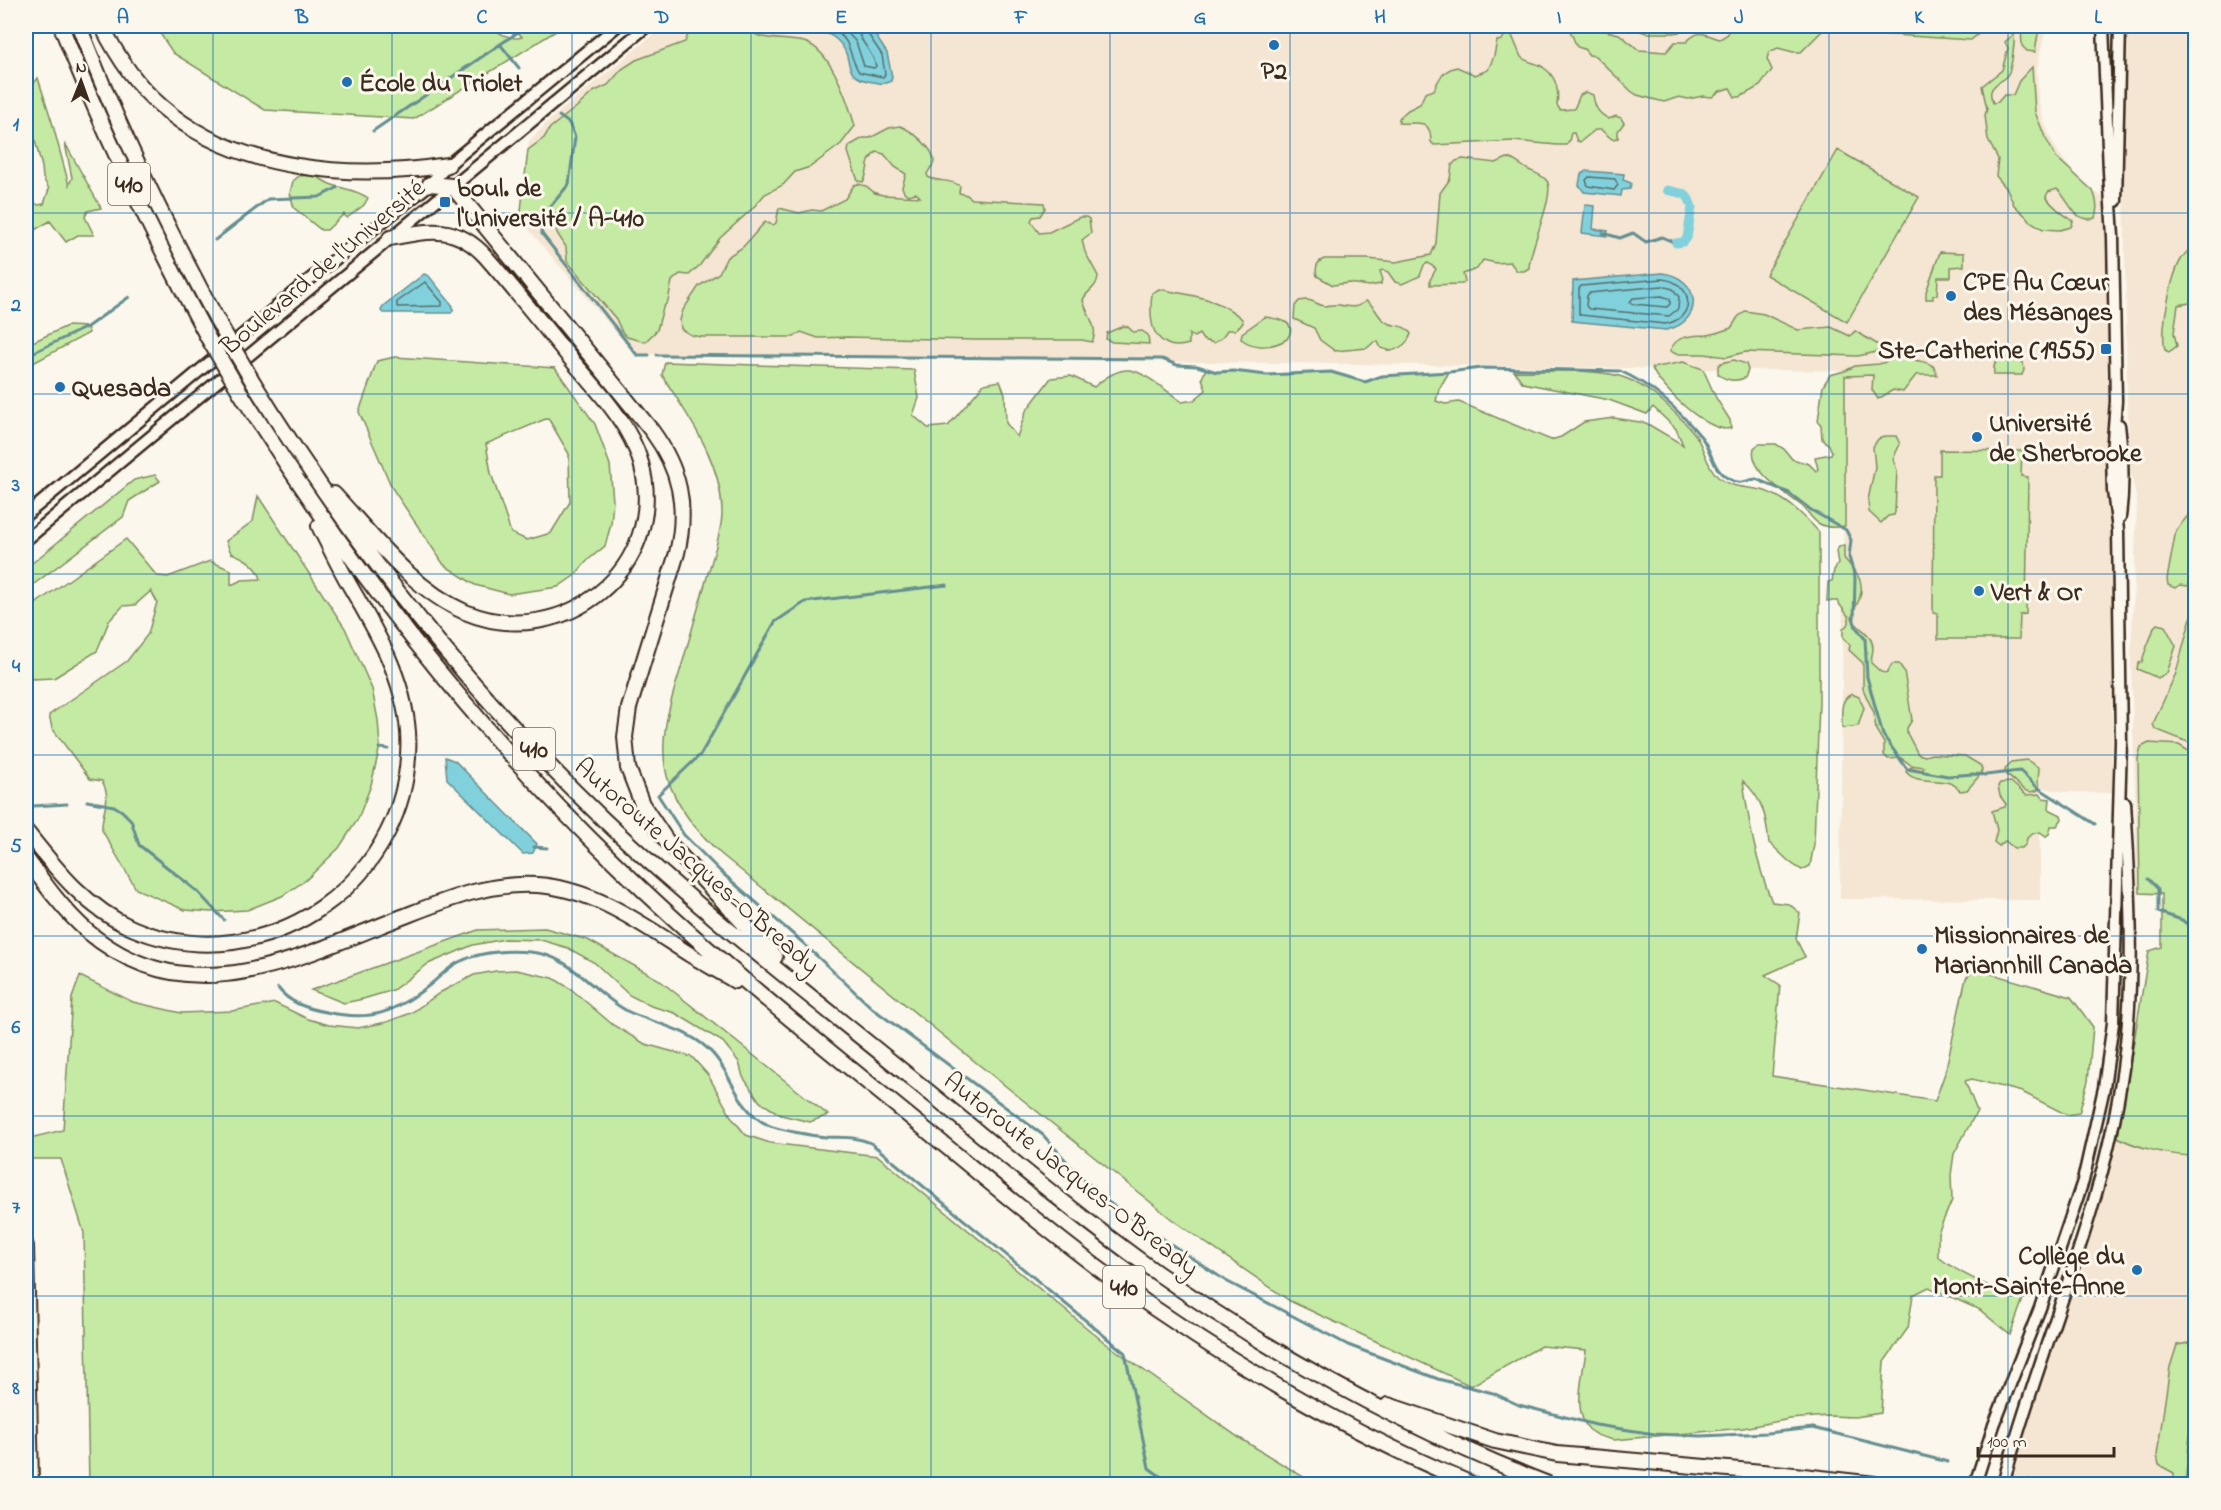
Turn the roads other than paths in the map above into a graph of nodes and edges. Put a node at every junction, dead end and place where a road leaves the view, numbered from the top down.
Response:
1 (61, 26) edge
2 (79, 26) edge
3 (102, 26) edge
4 (617, 26) edge
5 (648, 26) edge
6 (2103, 26) edge
7 (2120, 26) edge
8 (448, 165) junction
9 (430, 184) junction
10 (452, 186) junction
11 (2114, 237) junction
12 (390, 238) junction
13 (302, 460) junction
14 (291, 473) junction
15 (26, 515) edge
16 (26, 540) edge
17 (2121, 742) junction
18 (26, 831) edge
19 (26, 858) edge
20 (811, 996) junction
21 (768, 1000) junction
22 (26, 1236) edge
23 (1346, 1391) junction
24 (1444, 1472) junction
25 (34, 1485) edge
26 (1466, 1485) edge
27 (1473, 1485) edge
28 (1548, 1485) edge
29 (1875, 1485) edge
30 (1975, 1485) edge
31 (2003, 1485) edge

1 - 14 highway, Autoroute Jacques-O'Bready / 410, bridge
2 - 13 highway, Autoroute Jacques-O'Bready / 410, bridge
3 - 8 highway
4 - 8 main road, Boulevard de l'Université
5 - 10 main road, Boulevard de l'Université
6 - 11 main road
7 - 11 main road
8 - 9 main road, Boulevard de l'Université
9 - 10 highway
9 - 15 main road, Boulevard de l'Université
10 - 12 main road, Boulevard de l'Université
10 - 20 highway
11 - 17 main road
12 - 13 highway
12 - 16 main road, Boulevard de l'Université
13 - 20 highway, Autoroute Jacques-O'Bready / 410
14 - 18 highway
14 - 21 highway, Autoroute Jacques-O'Bready / 410
17 - 30 main road
17 - 31 main road
19 - 21 highway
20 - 23 highway, Autoroute Jacques-O'Bready / 410
21 - 24 highway, Autoroute Jacques-O'Bready / 410
22 - 25 street
23 - 28 highway, Autoroute Jacques-O'Bready / 410
23 - 29 highway
24 - 26 highway
24 - 27 highway, Autoroute Jacques-O'Bready / 410

